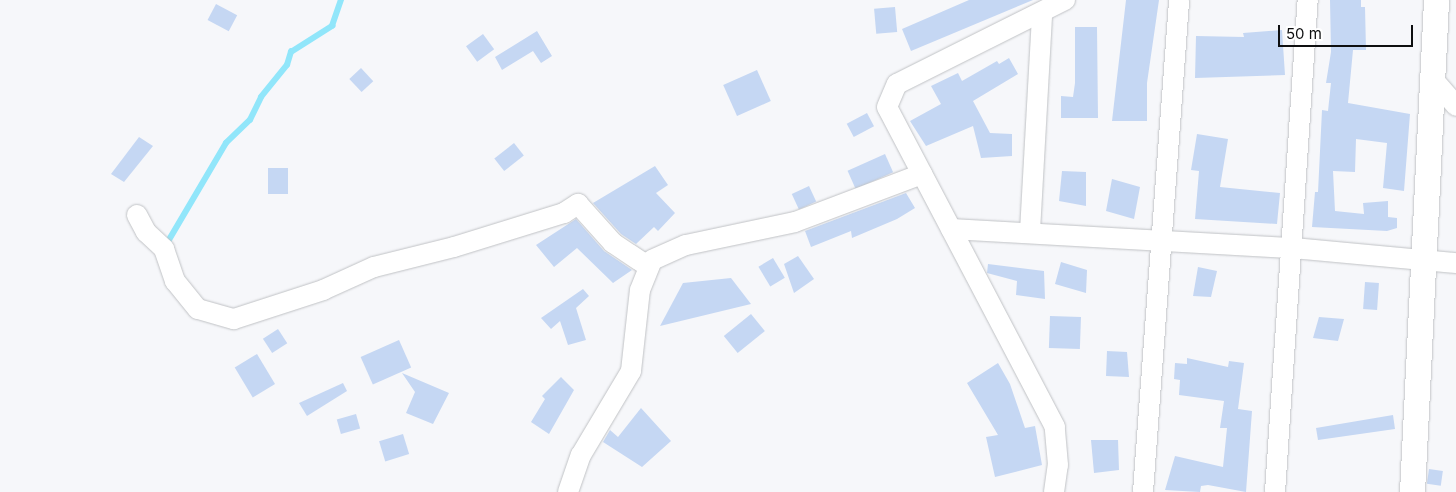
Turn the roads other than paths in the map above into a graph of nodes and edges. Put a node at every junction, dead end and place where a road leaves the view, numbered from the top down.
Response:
1 (1065, 0) edge
2 (1179, 0) edge
3 (1308, 0) edge
4 (1436, 0) edge
5 (1042, 15) junction
6 (1432, 78) junction
7 (1456, 106) edge
8 (922, 174) junction
9 (137, 215) dead end
10 (951, 229) junction
11 (1030, 231) junction
12 (1163, 241) junction
13 (1293, 248) junction
14 (1424, 261) junction
15 (1456, 264) edge
16 (649, 267) junction
17 (568, 492) edge
18 (1054, 492) edge
19 (1143, 492) edge
20 (1275, 492) edge
21 (1412, 492) edge

1 - 5 street
2 - 12 street
3 - 13 street
4 - 6 street
5 - 8 street
5 - 11 street
6 - 7 street
6 - 14 street
8 - 10 street
8 - 16 street
9 - 16 street
10 - 11 street
10 - 18 street
11 - 12 street
12 - 13 street
12 - 19 street
13 - 14 street
13 - 20 street
14 - 15 street
14 - 21 street
16 - 17 street

